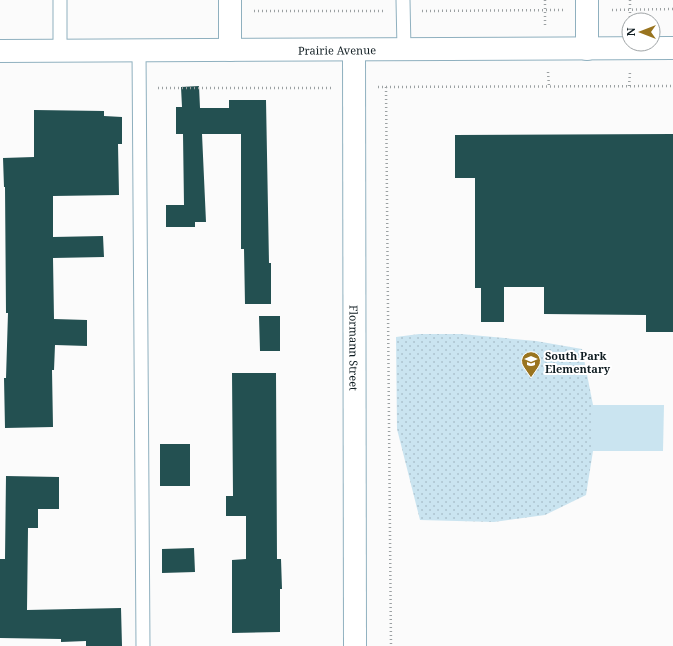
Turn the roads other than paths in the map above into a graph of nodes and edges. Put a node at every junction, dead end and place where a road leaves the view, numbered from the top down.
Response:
1 (60, 0) edge
2 (230, 5) edge
3 (403, 5) edge
4 (587, 5) edge
5 (673, 48) edge
6 (587, 49) junction
7 (230, 50) junction
8 (354, 50) junction
9 (404, 50) junction
10 (0, 51) edge
11 (60, 51) junction
12 (139, 51) junction
13 (143, 646) edge
14 (355, 646) edge

1 - 11 lane
2 - 7 street
3 - 9 lane
4 - 6 street
5 - 6 street, Prairie Avenue
6 - 9 street, Prairie Avenue
7 - 8 street, Prairie Avenue
7 - 12 street, Prairie Avenue
8 - 9 street, Prairie Avenue
8 - 14 street, Flormann Street
10 - 11 street, Prairie Avenue
11 - 12 street, Prairie Avenue
12 - 13 lane

